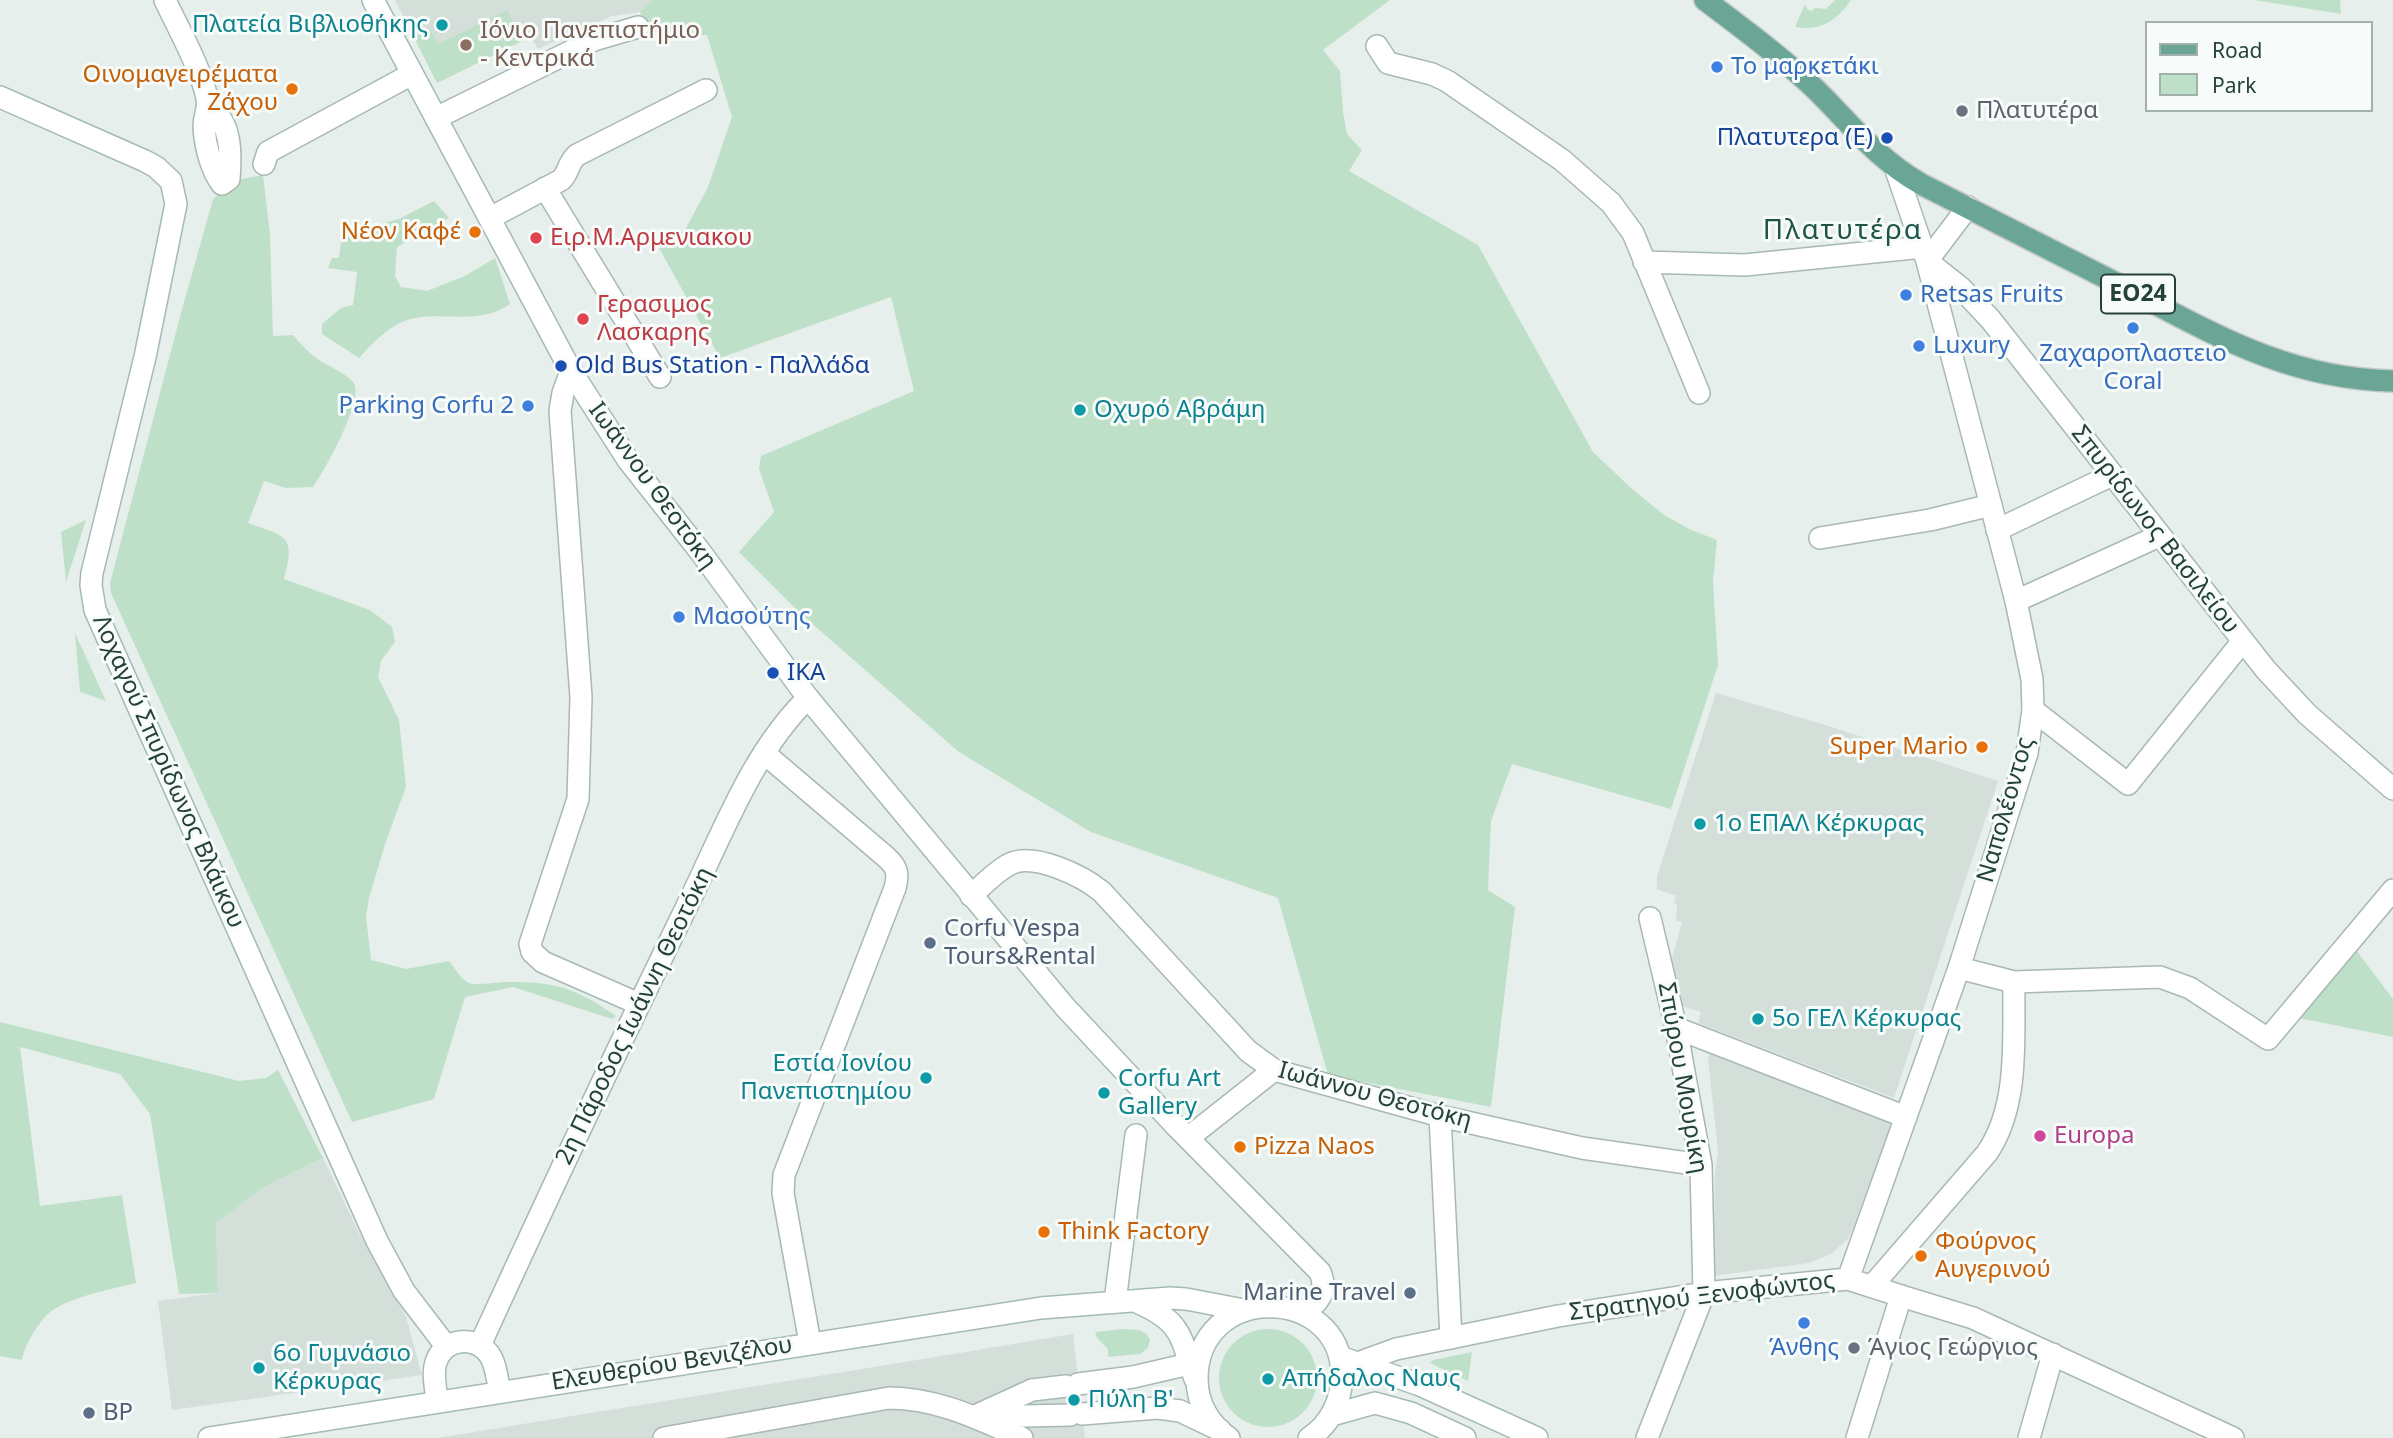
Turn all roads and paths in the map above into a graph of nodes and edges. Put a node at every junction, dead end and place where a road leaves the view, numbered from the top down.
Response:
1 (165, 0) edge
2 (373, 0) edge
3 (1705, 0) edge
4 (638, 27) dead end
5 (1377, 46) dead end
6 (412, 74) junction
7 (706, 90) dead end
8 (0, 97) edge
9 (209, 108) dead end
10 (436, 118) junction
11 (264, 164) dead end
12 (1896, 170) junction
13 (545, 188) junction
14 (1968, 207) junction
15 (490, 218) junction
16 (1925, 254) junction
17 (1644, 262) junction
18 (571, 371) junction
19 (660, 377) dead end
20 (2393, 381) edge
21 (1699, 393) dead end
22 (2112, 475) junction
23 (1991, 505) junction
24 (1997, 530) junction
25 (2159, 536) junction
26 (1820, 538) dead end
27 (2016, 601) junction
28 (2242, 642) junction
29 (808, 698) junction
30 (2032, 710) junction
31 (764, 753) junction
32 (2393, 789) edge
33 (2393, 890) edge
34 (971, 895) junction
35 (1650, 918) dead end
36 (1959, 968) junction
37 (2014, 982) junction
38 (639, 1004) junction
39 (1676, 1028) junction
40 (1274, 1070) junction
41 (1440, 1116) junction
42 (1906, 1117) junction
43 (1136, 1135) dead end
44 (1188, 1138) junction
45 (1701, 1165) junction
46 (1848, 1279) junction
47 (1872, 1286) junction
48 (1704, 1293) junction
49 (1901, 1296) junction
50 (1137, 1301) junction
51 (1115, 1302) junction
52 (1244, 1310) junction
53 (1301, 1312) junction
54 (1451, 1338) junction
55 (810, 1343) junction
56 (480, 1345) junction
57 (446, 1346) junction
58 (2053, 1354) junction
59 (1347, 1360) junction
60 (1189, 1364) junction
61 (1197, 1385) junction
62 (500, 1391) junction
63 (437, 1401) junction
64 (1332, 1415) junction
65 (973, 1417) junction
66 (1224, 1434) edge
67 (209, 1438) edge
68 (664, 1438) edge
69 (1022, 1438) edge
70 (1309, 1438) edge
71 (1465, 1438) edge
72 (1537, 1438) edge
73 (1647, 1438) edge
74 (1857, 1438) edge
75 (2029, 1438) edge
76 (2233, 1438) edge

1 - 9 street
2 - 6 street, Ιωάννου Θεοτόκη
3 - 12 main road, ΕΟ24
4 - 10 street
5 - 17 street
6 - 10 street, Ιωάννου Θεοτόκη
6 - 11 street
7 - 13 street
8 - 57 street, Λοχαγού Σπυρίδωνος Βλάικου
10 - 15 street, Ιωάννου Θεοτόκη
12 - 14 main road, ΕΟ24
12 - 16 street, Ναπολέοντος
13 - 15 street
13 - 19 street
14 - 16 street
14 - 20 main road, ΕΟ24
15 - 18 street, Ιωάννου Θεοτόκη
16 - 17 street
16 - 22 street, Σπυρίδωνος Βασιλείου
16 - 23 street, Ναπολέοντος
17 - 21 street
18 - 29 street, Ιωάννου Θεοτόκη
18 - 38 street
22 - 24 street
22 - 25 street, Σπυρίδωνος Βασιλείου
23 - 24 street, Ναπολέοντος
23 - 26 street
24 - 27 street, Ναπολέοντος
25 - 27 street
25 - 28 street, Σπυρίδωνος Βασιλείου
27 - 30 street, Ναπολέοντος
28 - 30 street
28 - 32 street, Σπυρίδωνος Βασιλείου
29 - 31 street, 2η Πάροδος Ιωάννη Θεοτόκη
29 - 34 street, Ιωάννου Θεοτόκη
30 - 36 street, Ναπολέοντος
31 - 38 street, 2η Πάροδος Ιωάννη Θεοτόκη
31 - 55 street
33 - 37 street
34 - 40 street, Ιωάννου Θεοτόκη
34 - 44 street, Ιωάννου Θεοτόκη
35 - 39 street, Σπύρου Μουρίκη
36 - 37 street
36 - 42 street, Ναπολέοντος
37 - 47 street
38 - 56 street, 2η Πάροδος Ιωάννη Θεοτόκη
39 - 42 street
39 - 45 street, Σπύρου Μουρίκη
40 - 41 street, Ιωάννου Θεοτόκη
40 - 44 street
41 - 45 street, Ιωάννου Θεοτόκη
41 - 54 street
42 - 46 street, Ναπολέοντος
43 - 51 street
44 - 53 street, Ιωάννου Θεοτόκη
45 - 48 street, Σπύρου Μουρίκη
46 - 47 street, Στρατηγού Ξενοφώντος
46 - 48 street, Στρατηγού Ξενοφώντος
47 - 49 street, Στρατηγού Ξενοφώντος
48 - 54 street, Στρατηγού Ξενοφώντος
48 - 73 street, Σπύρου Μουρίκη
49 - 58 street, Στρατηγού Ξενοφώντος
49 - 74 street
50 - 51 street, Ελευθερίου Βενιζέλου
50 - 52 street, Ελευθερίου Βενιζέλου
50 - 60 street
51 - 55 street, Ελευθερίου Βενιζέλου
52 - 53 street, Ελευθερίου Βενιζέλου
52 - 61 street
53 - 59 street
54 - 59 street, Στρατηγού Ξενοφώντος
55 - 62 street, Ελευθερίου Βενιζέλου
56 - 57 street
56 - 62 street
57 - 63 street
58 - 75 street
58 - 76 street, Στρατηγού Ξενοφώντος
59 - 64 street
59 - 72 street
60 - 61 street
60 - 65 street
61 - 66 street
62 - 63 street, Ελευθερίου Βενιζέλου
63 - 67 street, Ελευθερίου Βενιζέλου
64 - 70 street
64 - 71 street
65 - 66 street
65 - 68 street
65 - 69 street

